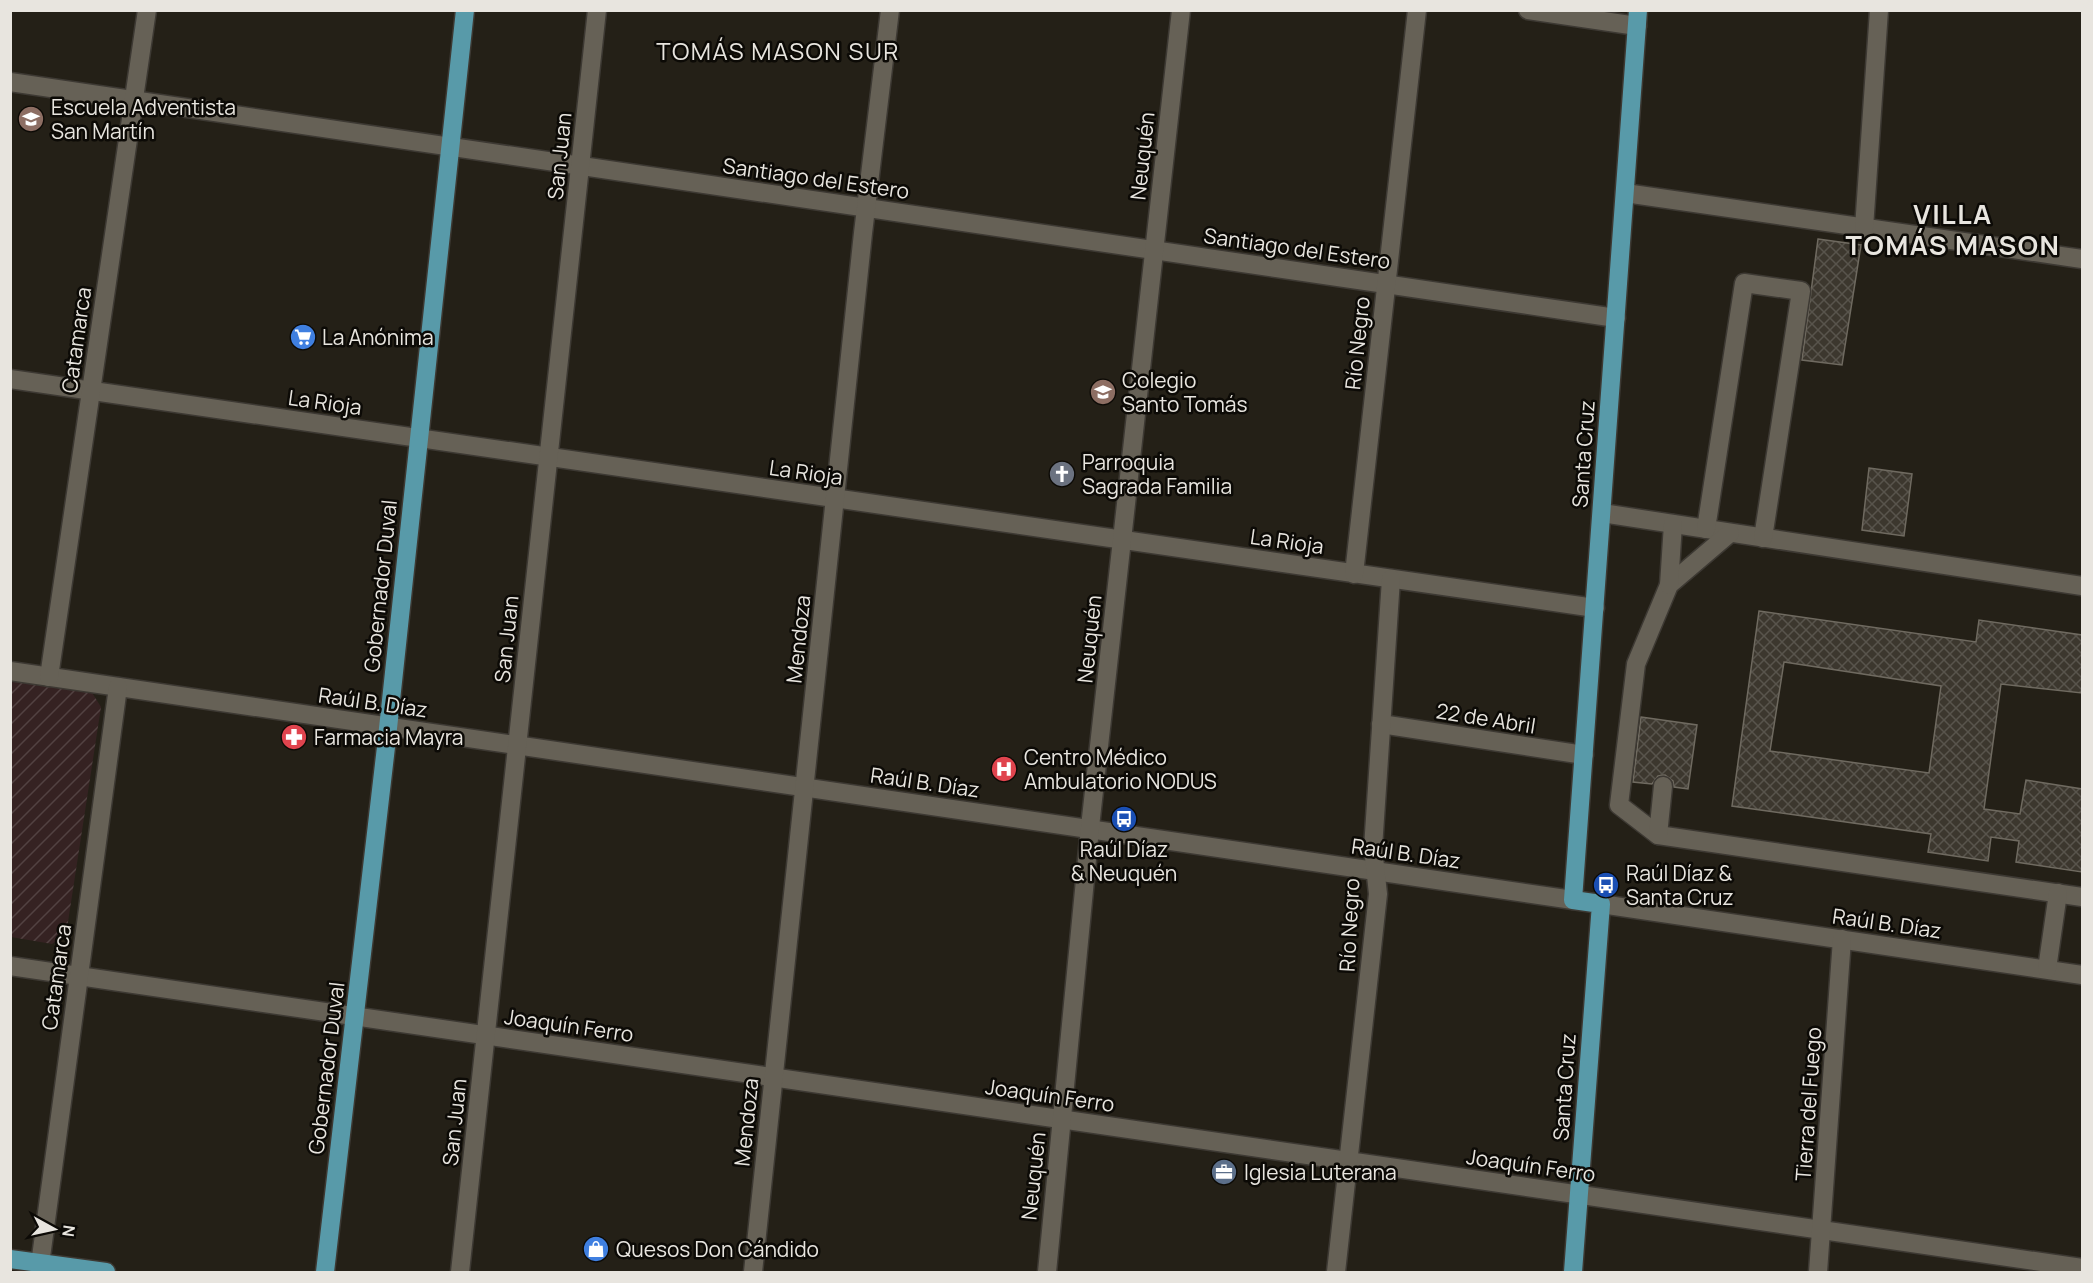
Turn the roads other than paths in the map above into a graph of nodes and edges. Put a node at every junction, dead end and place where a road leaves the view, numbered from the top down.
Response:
1 (147, 10) edge
2 (465, 10) edge
3 (597, 10) edge
4 (890, 10) edge
5 (1181, 10) edge
6 (1417, 10) edge
7 (1528, 10) edge
8 (1879, 10) edge
9 (1638, 18) edge
10 (10, 82) edge
11 (134, 100) junction
12 (450, 147) junction
13 (580, 166) junction
14 (1625, 193) junction
15 (867, 208) junction
16 (1864, 228) junction
17 (1154, 250) junction
18 (2082, 260) edge
19 (1386, 284) junction
20 (1616, 318) junction
21 (10, 379) edge
22 (91, 391) junction
23 (419, 438) junction
24 (549, 457) junction
25 (835, 499) junction
26 (1602, 513) junction
27 (1673, 524) junction
28 (1706, 529) junction
29 (1730, 533) junction
30 (1763, 538) junction
31 (1122, 540) junction
32 (1354, 574) junction
33 (1391, 579) junction
34 (1670, 585) junction
35 (2082, 586) edge
36 (1595, 608) junction
37 (10, 671) edge
38 (49, 677) junction
39 (118, 687) junction
40 (1381, 724) junction
41 (388, 726) junction
42 (517, 745) junction
43 (1584, 755) junction
44 (1663, 786) dead end
45 (804, 788) junction
46 (1090, 829) junction
47 (1658, 835) junction
48 (1376, 871) junction
49 (2058, 893) junction
50 (2082, 897) edge
51 (1573, 900) junction
52 (1601, 904) junction
53 (1842, 939) junction
54 (10, 966) edge
55 (2047, 969) junction
56 (2082, 975) edge
57 (79, 976) junction
58 (354, 1016) junction
59 (486, 1035) junction
60 (774, 1077) junction
61 (1062, 1119) junction
62 (1349, 1161) junction
63 (1579, 1194) junction
64 (1821, 1230) junction
65 (10, 1258) edge
66 (40, 1268) edge
67 (2082, 1268) edge
68 (106, 1272) edge
69 (325, 1272) edge
70 (460, 1272) edge
71 (753, 1272) edge
72 (1047, 1272) edge
73 (1336, 1272) edge
74 (1573, 1272) edge
75 (1818, 1272) edge

1 - 11 street, Catamarca
2 - 12 main road, Gobernador Duval
3 - 13 street, San Juan
4 - 15 street, Mendoza
5 - 17 street, Neuquén
6 - 19 street, Río Negro
7 - 9 street
8 - 16 street
9 - 14 main road, Santa Cruz
10 - 11 street, Santiago del Estero
11 - 12 street, Santiago del Estero
11 - 22 street, Catamarca
12 - 13 street, Santiago del Estero
12 - 23 main road, Gobernador Duval
13 - 15 street, Santiago del Estero
13 - 24 street, San Juan
14 - 16 street
14 - 20 main road, Santa Cruz
15 - 17 street, Santiago del Estero
15 - 25 street, Mendoza
16 - 18 street
17 - 19 street, Santiago del Estero
17 - 31 street, Neuquén
19 - 20 street, Santiago del Estero
19 - 32 street, Río Negro
20 - 26 main road, Santa Cruz
21 - 22 street, La Rioja
22 - 23 street, La Rioja
22 - 38 street, Catamarca
23 - 24 street, La Rioja
23 - 41 main road, Gobernador Duval
24 - 25 street, La Rioja
24 - 42 street, San Juan
25 - 31 street, La Rioja
25 - 45 street, Mendoza
26 - 27 street
26 - 36 main road, Santa Cruz
27 - 28 street
27 - 34 street
28 - 29 street
28 - 30 street
29 - 30 street
29 - 34 street
30 - 35 street
31 - 32 street, La Rioja
31 - 46 street, Neuquén
32 - 33 street, La Rioja
33 - 36 street, La Rioja
33 - 40 street, Río Negro
34 - 47 street
36 - 43 main road, Santa Cruz
37 - 38 street, Raúl B. Díaz
38 - 39 street, Raúl B. Díaz
39 - 41 street, Raúl B. Díaz
39 - 57 street, Catamarca
40 - 43 street, 22 de Abril
40 - 48 street, Río Negro
41 - 42 street, Raúl B. Díaz
41 - 58 main road, Gobernador Duval
42 - 45 street, Raúl B. Díaz
42 - 59 street, San Juan
43 - 51 main road, Santa Cruz
44 - 47 street
45 - 46 street, Raúl B. Díaz
45 - 60 street, Mendoza
46 - 48 street, Raúl B. Díaz
46 - 61 street, Neuquén
47 - 49 street
48 - 51 street, Raúl B. Díaz
48 - 62 street, Río Negro
49 - 50 street
49 - 55 street
51 - 52 main road, Raúl B. Díaz
52 - 53 street, Raúl B. Díaz
52 - 63 main road, Santa Cruz
53 - 55 street, Raúl B. Díaz
53 - 64 street, Tierra del Fuego
54 - 57 street, Joaquín Ferro
55 - 56 street, Raúl B. Díaz
57 - 58 street, Joaquín Ferro
57 - 66 street, Catamarca
58 - 59 street, Joaquín Ferro
58 - 69 main road, Gobernador Duval
59 - 60 street, Joaquín Ferro
59 - 70 street, San Juan
60 - 61 street, Joaquín Ferro
60 - 71 street, Mendoza
61 - 62 street, Joaquín Ferro
61 - 72 street, Neuquén
62 - 63 street, Joaquín Ferro
62 - 73 street, Río Negro
63 - 64 street, Joaquín Ferro
63 - 74 main road, Santa Cruz
64 - 67 street, Joaquín Ferro
64 - 75 street, Tierra del Fuego
65 - 66 main road
66 - 68 main road

